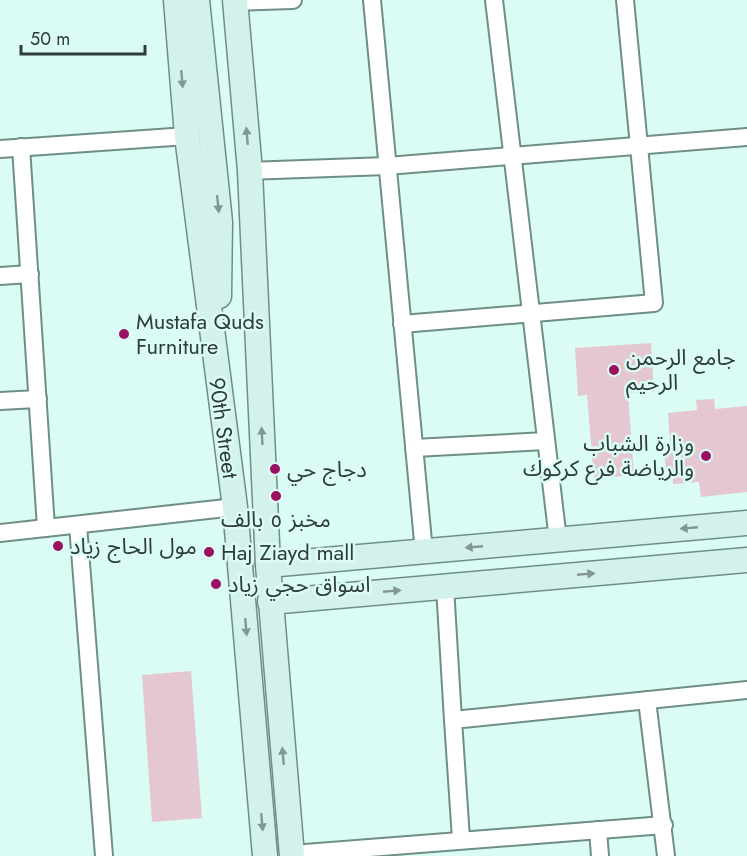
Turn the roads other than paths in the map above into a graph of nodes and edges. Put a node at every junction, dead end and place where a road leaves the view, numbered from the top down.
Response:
1 (176, 0) edge
2 (197, 0) edge
3 (293, 0) edge
4 (372, 0) edge
5 (494, 0) edge
6 (626, 0) edge
7 (228, 1) edge
8 (187, 136) junction
9 (747, 136) edge
10 (638, 145) junction
11 (21, 147) junction
12 (0, 149) edge
13 (512, 156) junction
14 (387, 166) junction
15 (250, 171) junction
16 (30, 274) junction
17 (0, 276) edge
18 (255, 308) junction
19 (531, 314) junction
20 (402, 324) junction
21 (212, 342) junction
22 (38, 399) junction
23 (0, 401) edge
24 (546, 441) junction
25 (414, 448) junction
26 (235, 507) junction
27 (747, 523) edge
28 (78, 525) junction
29 (46, 528) junction
30 (0, 533) edge
31 (558, 540) junction
32 (519, 543) junction
33 (424, 552) junction
34 (747, 560) edge
35 (301, 563) junction
36 (268, 565) junction
37 (522, 580) junction
38 (445, 587) junction
39 (304, 599) junction
40 (270, 602) junction
41 (747, 690) edge
42 (647, 700) junction
43 (453, 720) junction
44 (664, 825) junction
45 (598, 830) junction
46 (461, 839) junction
47 (292, 855) edge
48 (104, 856) edge
49 (265, 856) edge
50 (600, 856) edge
51 (666, 856) edge

1 -> 8 main road, 90th Street
2 -> 21 main road
3 - 7 street
4 - 14 street
5 - 13 street
6 - 10 street
15 -> 7 main road, 90th Street
7 - 18 main road
8 - 11 street
8 - 21 main road, 90th Street
9 - 10 street
10 - 13 street
10 - 19 street
11 - 12 street
11 - 16 street
13 - 14 street
13 - 19 street
14 - 15 street
14 - 20 street
15 - 18 main road, 90th Street
16 - 17 street
16 - 22 street
36 -> 18 main road, 90th Street
19 - 20 street
19 - 24 street
20 - 25 street
21 - 26 main road, 90th Street
22 - 23 street
22 - 29 street
24 - 25 street
24 - 31 street
25 - 33 street
26 - 28 street
26 -> 49 main road, 90th Street
27 -> 31 main road
28 - 29 street
28 - 48 street
29 - 30 street
31 - 32 main road
32 -> 33 main road
32 - 37 main road
33 - 35 main road
37 -> 34 main road
35 - 36 main road
35 - 39 main road
36 - 40 main road, 90th Street
37 - 38 main road
39 -> 38 main road
38 - 43 street
39 - 40 main road
47 -> 40 main road, 90th Street
41 - 42 street
42 - 43 street
42 - 44 street
43 - 46 street
44 - 45 street
44 - 51 street
45 - 46 street
45 - 50 street
46 - 47 street

